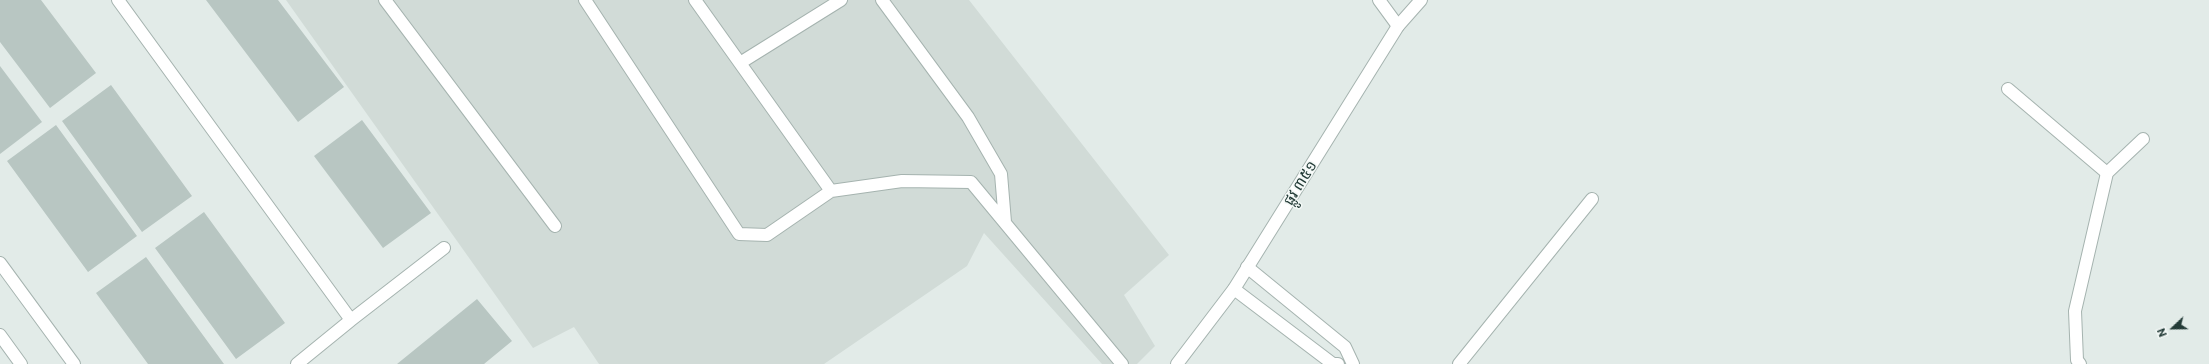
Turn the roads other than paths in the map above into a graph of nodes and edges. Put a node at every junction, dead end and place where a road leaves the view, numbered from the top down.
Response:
1 (118, 0) edge
2 (385, 0) edge
3 (585, 0) edge
4 (695, 0) edge
5 (841, 0) edge
6 (882, 0) edge
7 (1380, 0) edge
8 (1421, 0) edge
9 (1398, 26) junction
10 (740, 63) junction
11 (2008, 89) dead end
12 (2144, 139) dead end
13 (2107, 173) junction
14 (831, 191) junction
15 (1592, 199) dead end
16 (1005, 222) junction
17 (555, 226) dead end
18 (444, 248) dead end
19 (0, 263) edge
20 (1247, 267) junction
21 (1234, 289) junction
22 (351, 320) junction
23 (0, 335) edge
24 (20, 364) edge
25 (74, 364) edge
26 (297, 364) edge
27 (1122, 364) edge
28 (1177, 364) edge
29 (1338, 364) edge
30 (1353, 364) edge
31 (1459, 364) edge
32 (2080, 364) edge

1 - 22 street
2 - 17 street
3 - 14 street
4 - 10 street
5 - 10 street
6 - 16 street
7 - 9 street
8 - 9 street, ផ្លូវ ៣៥១
9 - 20 street, ផ្លូវ ៣៥១
10 - 14 street
11 - 13 street
12 - 13 street
13 - 32 street
14 - 16 street
15 - 31 street
16 - 27 street
18 - 22 street
19 - 25 street
20 - 21 street, ផ្លូវ ៣៥១
20 - 30 street
21 - 28 street, ផ្លូវ ៣៥១
21 - 29 street
22 - 26 street
23 - 24 street

